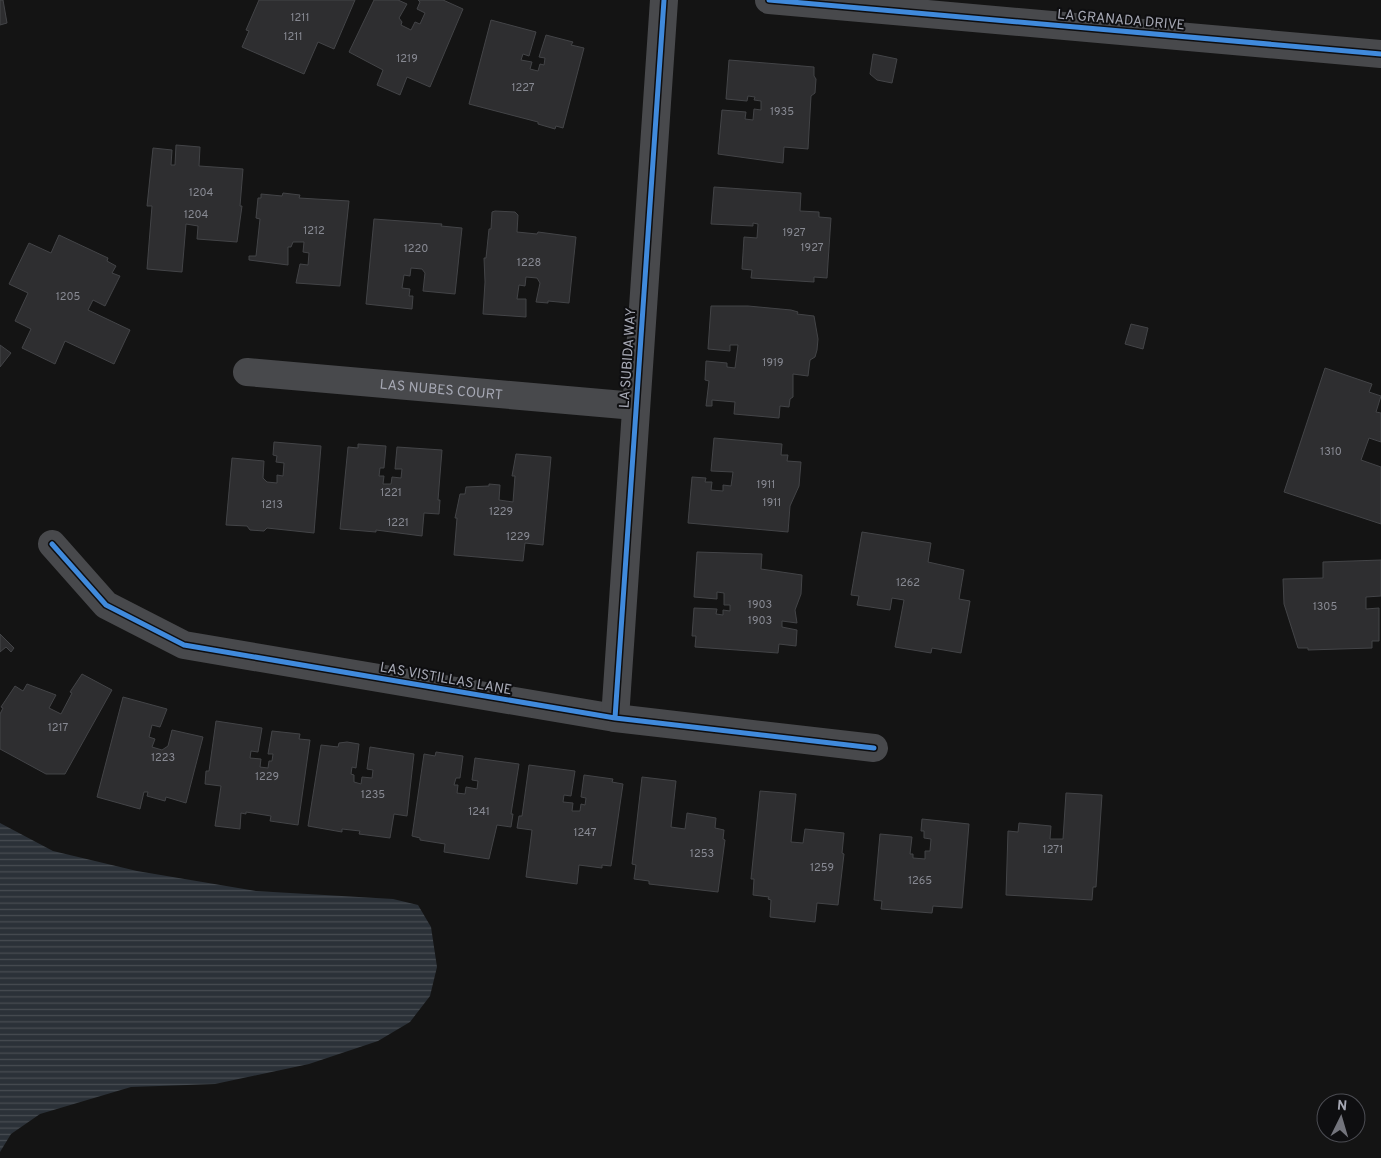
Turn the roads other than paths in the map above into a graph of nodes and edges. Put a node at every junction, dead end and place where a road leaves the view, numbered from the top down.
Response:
1 (664, 0) edge
2 (769, 0) edge
3 (1381, 54) edge
4 (247, 372) dead end
5 (635, 406) junction
6 (52, 544) dead end
7 (615, 718) junction
8 (874, 748) dead end

1 - 5 street, LA SUBIDA WAY
2 - 3 street, LA GRANADA DRIVE
4 - 5 street, LAS NUBES COURT
5 - 7 street, LA SUBIDA WAY
6 - 7 street, LAS VISTILLAS LANE
7 - 8 street, LAS VISTILLAS LANE

